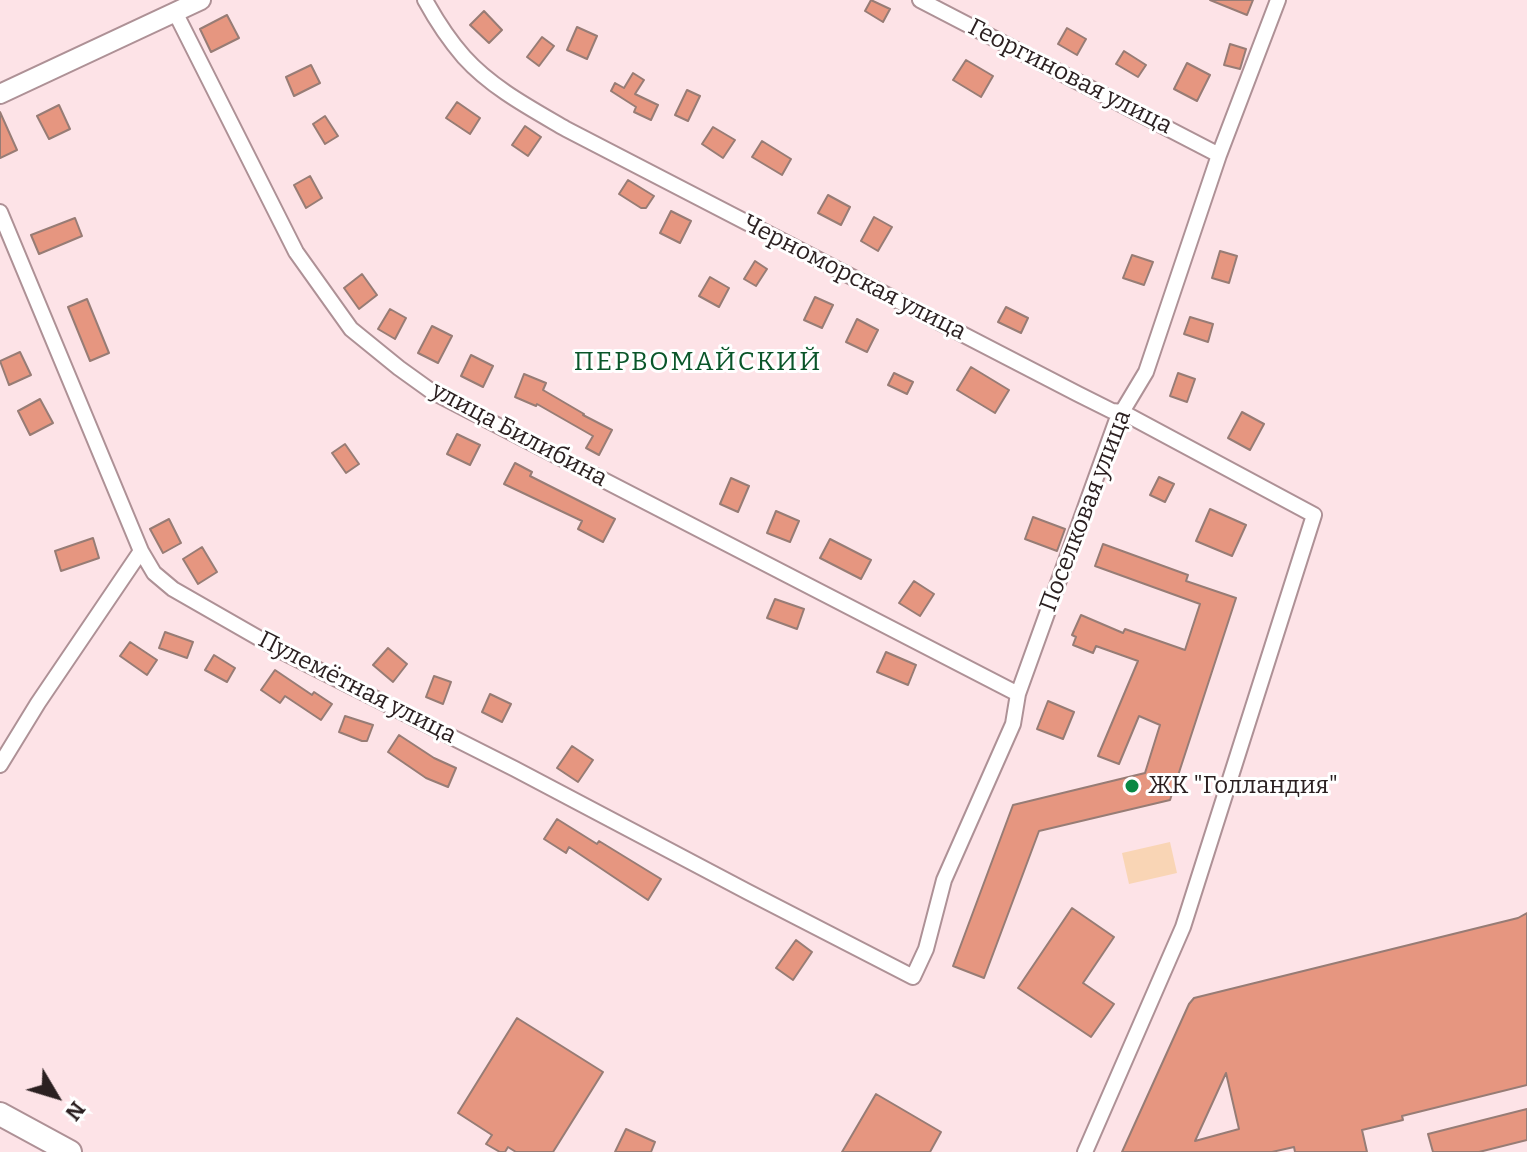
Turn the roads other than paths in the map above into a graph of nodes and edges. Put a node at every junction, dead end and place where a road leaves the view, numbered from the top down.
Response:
1 (201, 0) edge
2 (425, 0) edge
3 (920, 0) edge
4 (1278, 0) edge
5 (175, 12) junction
6 (0, 94) edge
7 (1219, 155) junction
8 (0, 212) edge
9 (1122, 412) junction
10 (141, 551) junction
11 (1018, 694) junction
12 (0, 765) edge
13 (913, 977) joint
14 (0, 1114) edge
15 (70, 1152) edge
16 (1085, 1152) edge

1 - 5 street
2 - 9 street, Черноморская улица
3 - 7 street, Георгиновая улица
4 - 7 street, Поселковая улица
5 - 6 street
5 - 11 street, улица Билибина
7 - 9 street, Поселковая улица
8 - 10 street, Пулемётная улица
9 - 11 street, Поселковая улица
9 - 16 street, Черноморская улица
10 - 12 street
10 - 13 street, Пулемётная улица
11 - 13 street, Поселковая улица
14 - 15 main road

